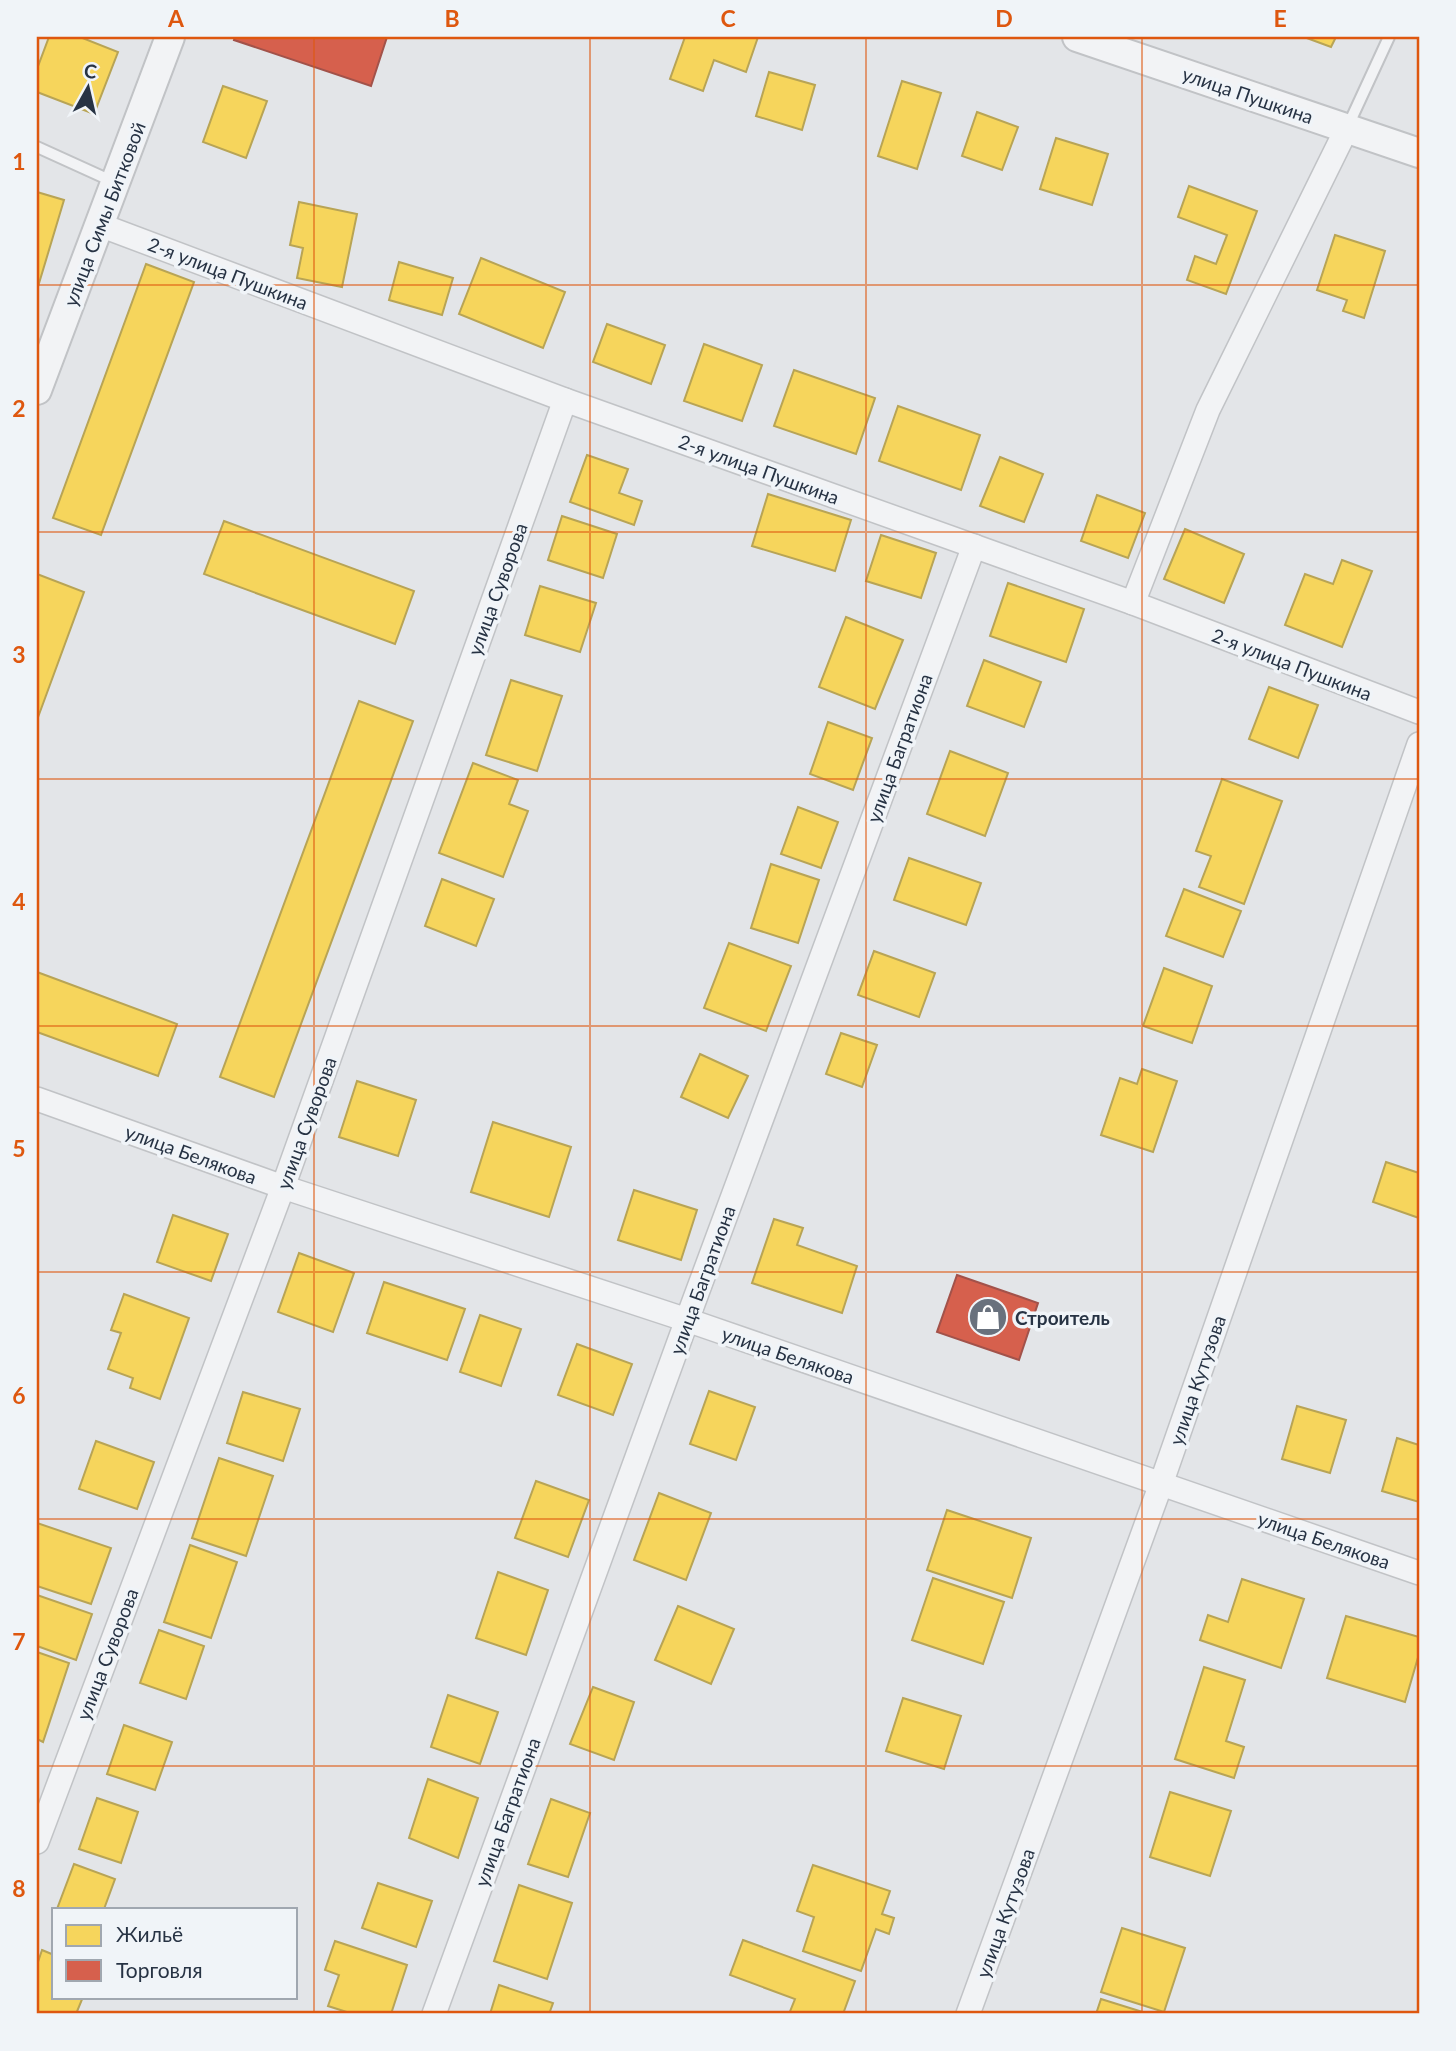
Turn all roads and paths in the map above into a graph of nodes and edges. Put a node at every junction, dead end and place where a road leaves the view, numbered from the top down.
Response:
1 (170, 37) edge
2 (1077, 37) edge
3 (1389, 37) edge
4 (1347, 128) junction
5 (37, 147) edge
6 (1419, 153) edge
7 (116, 183) junction
8 (100, 225) junction
9 (37, 390) edge
10 (565, 400) junction
11 (974, 546) junction
12 (1133, 603) junction
13 (1419, 712) edge
14 (1419, 744) edge
15 (37, 1099) edge
16 (283, 1187) junction
17 (687, 1320) junction
18 (1161, 1484) junction
19 (1419, 1573) edge
20 (37, 1842) edge
21 (434, 2014) edge
22 (968, 2014) edge

1 - 7 street, улица Симы Битковой
2 - 4 street, улица Пушкина
3 - 4 lane
4 - 6 street, улица Пушкина
4 - 12 street
5 - 7 lane
7 - 8 street, улица Симы Битковой
8 - 9 street, улица Симы Битковой
8 - 10 street, 2-я улица Пушкина
10 - 11 street, 2-я улица Пушкина
10 - 16 street, улица Суворова
11 - 12 street, 2-я улица Пушкина
11 - 17 street, улица Багратиона
12 - 13 street, 2-я улица Пушкина
14 - 18 street, улица Кутузова
15 - 16 street, улица Белякова
16 - 17 street, улица Белякова
16 - 20 street, улица Суворова
17 - 18 street, улица Белякова
17 - 21 street, улица Багратиона
18 - 19 street, улица Белякова
18 - 22 street, улица Кутузова

